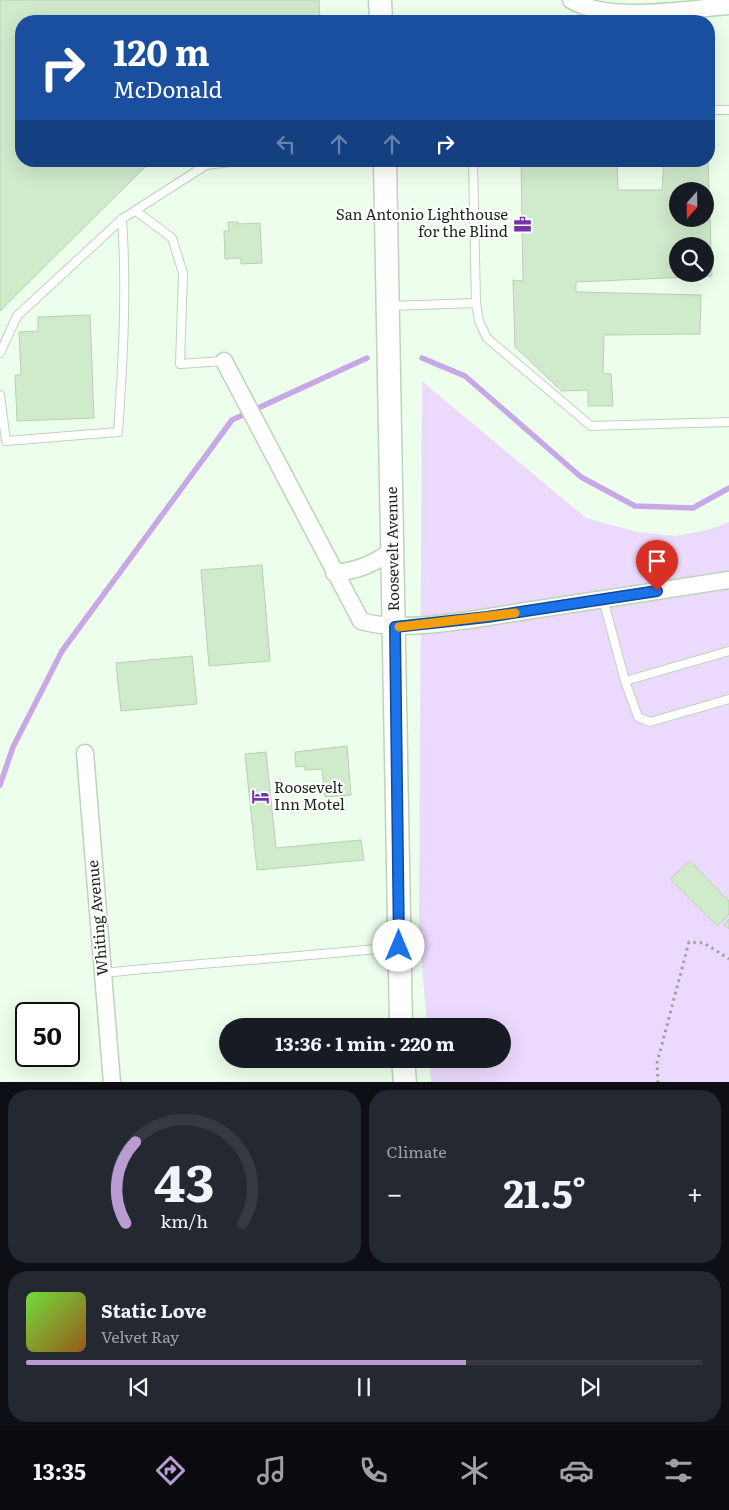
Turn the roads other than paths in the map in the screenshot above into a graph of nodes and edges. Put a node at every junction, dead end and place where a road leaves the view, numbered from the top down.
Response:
1 (380, 0) edge
2 (571, 0) edge
3 (729, 6) edge
4 (381, 15) edge
5 (715, 110) edge
6 (729, 110) edge
7 (203, 167) edge
8 (385, 167) edge
9 (473, 167) edge
10 (136, 211) junction
11 (122, 219) junction
12 (476, 303) junction
13 (389, 306) junction
14 (0, 353) edge
15 (224, 361) joint
16 (0, 395) edge
17 (729, 422) edge
18 (6, 442) junction
19 (0, 448) edge
20 (394, 550) junction
21 (334, 573) junction
22 (729, 580) edge
23 (603, 599) junction
24 (395, 627) junction
25 (729, 651) edge
26 (625, 681) junction
27 (729, 699) edge
28 (85, 752) dead end
29 (399, 946) junction
30 (103, 973) junction
31 (401, 1018) edge
32 (404, 1068) edge
33 (112, 1082) edge
34 (405, 1082) edge

1 - 4 main road
2 - 3 street
5 - 6 lane
7 - 10 lane
8 - 13 main road, Roosevelt Avenue
9 - 12 lane
10 - 11 lane
10 - 15 lane
11 - 14 lane
11 - 18 lane
12 - 13 lane
12 - 17 lane
13 - 20 main road, Roosevelt Avenue
15 - 21 street
16 - 18 lane
18 - 19 lane
20 - 21 street
20 - 24 main road, Roosevelt Avenue
21 - 24 street
22 - 23 street
23 - 24 street
23 - 26 lane
24 - 29 main road, Roosevelt Avenue
25 - 26 lane
26 - 27 lane
28 - 30 street, Whiting Avenue
29 - 30 lane
29 - 31 main road, Roosevelt Avenue
30 - 33 street, Whiting Avenue
32 - 34 main road

